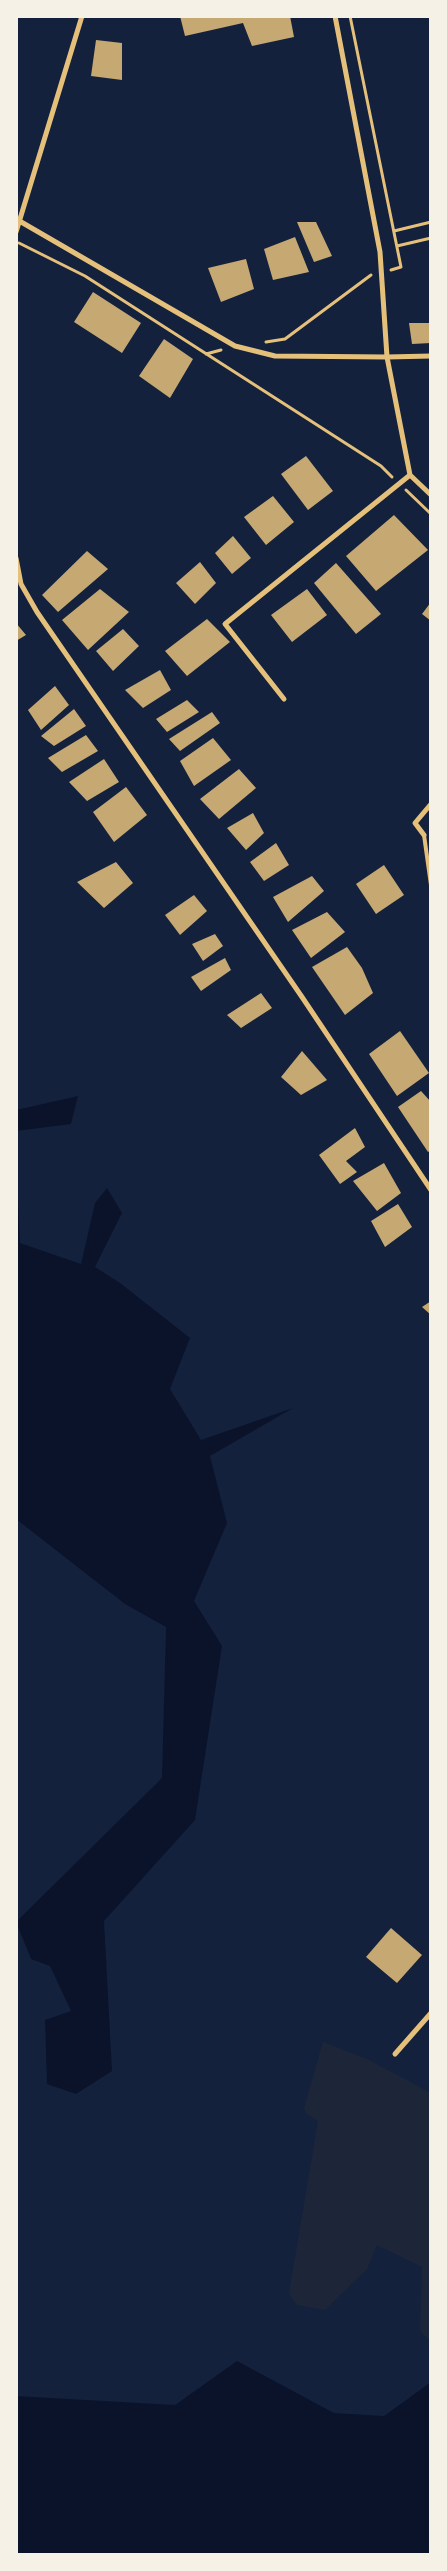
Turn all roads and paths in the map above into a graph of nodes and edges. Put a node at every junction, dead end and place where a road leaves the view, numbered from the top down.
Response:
1 (82, 16) edge
2 (335, 16) edge
3 (350, 16) edge
4 (18, 220) edge
5 (431, 222) edge
6 (394, 231) junction
7 (16, 232) edge
8 (431, 238) edge
9 (16, 241) edge
10 (397, 246) junction
11 (381, 272) junction
12 (265, 342) dead end
13 (235, 346) junction
14 (206, 354) junction
15 (431, 356) edge
16 (387, 357) junction
17 (410, 475) junction
18 (399, 483) junction
19 (431, 495) edge
20 (431, 514) edge
21 (16, 558) edge
22 (284, 699) dead end
23 (431, 804) edge
24 (424, 834) joint
25 (431, 885) edge
26 (431, 1190) edge
27 (431, 2012) edge
28 (395, 2054) dead end

1 - 4 street
2 - 11 street
3 - 6 path
4 - 7 street
4 - 13 street
5 - 6 path
6 - 10 path
8 - 10 path
9 - 14 path
10 - 11 path
11 - 12 path
11 - 16 street
13 - 14 path
13 - 16 street
14 - 18 path
15 - 16 street
16 - 17 street
17 - 18 street
17 - 19 street
18 - 20 path
18 - 22 street
21 - 26 street
23 - 24 street
24 - 25 lane
27 - 28 street

